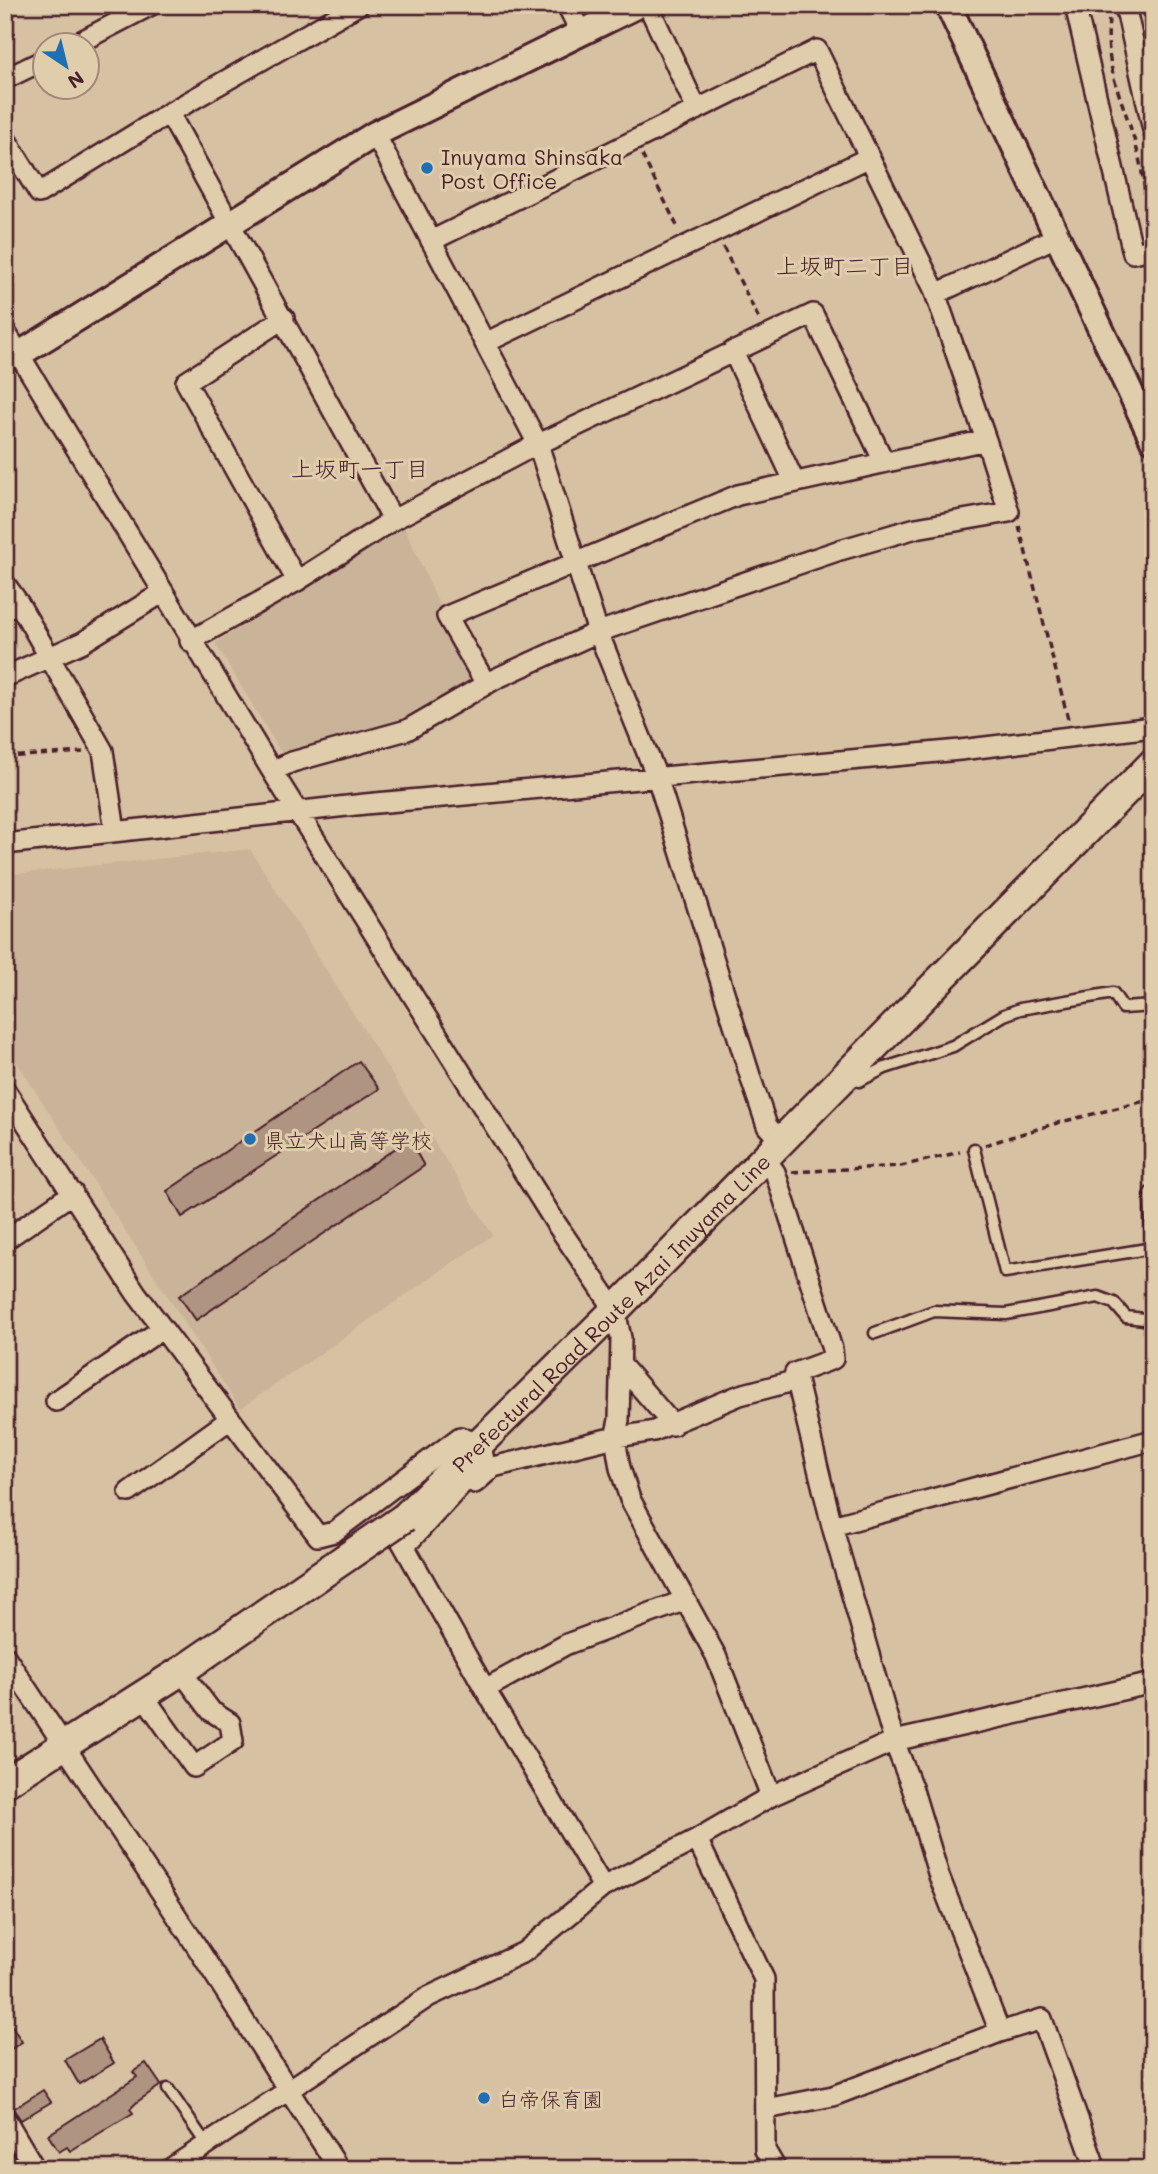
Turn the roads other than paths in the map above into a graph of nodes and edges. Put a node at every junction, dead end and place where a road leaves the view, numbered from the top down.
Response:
1 (151, 5) edge
2 (358, 5) edge
3 (568, 5) edge
4 (638, 5) edge
5 (648, 5) edge
6 (948, 5) edge
7 (1075, 5) edge
8 (1117, 7) edge
9 (99, 32) edge
10 (581, 33) junction
11 (32, 66) edge
12 (5, 79) edge
13 (697, 110) junction
14 (169, 113) junction
15 (1153, 131) edge
16 (375, 134) junction
17 (5, 138) edge
18 (870, 157) junction
19 (233, 224) junction
20 (1056, 237) junction
21 (431, 242) junction
22 (1153, 249) edge
23 (936, 294) junction
24 (284, 318) junction
25 (5, 331) edge
26 (486, 342) junction
27 (733, 351) junction
28 (18, 355) junction
29 (986, 439) junction
30 (1153, 440) edge
31 (538, 444) junction
32 (884, 462) junction
33 (794, 481) junction
34 (393, 520) junction
35 (575, 562) junction
36 (297, 581) junction
37 (5, 584) edge
38 (162, 593) junction
39 (11, 606) edge
40 (598, 632) junction
41 (190, 641) junction
42 (49, 657) junction
43 (5, 677) edge
44 (486, 684) junction
45 (1153, 727) edge
46 (1153, 763) edge
47 (272, 771) junction
48 (657, 777) junction
49 (297, 812) junction
50 (115, 831) junction
51 (5, 844) edge
52 (1153, 1006) edge
53 (847, 1072) junction
54 (5, 1090) edge
55 (772, 1148) junction
56 (974, 1149) dead end
57 (73, 1193) junction
58 (1153, 1193) edge
59 (5, 1240) edge
60 (1152, 1248) edge
61 (615, 1310) junction
62 (1153, 1320) edge
63 (162, 1329) junction
64 (875, 1333) dead end
65 (621, 1364) junction
66 (797, 1380) junction
67 (56, 1401) dead end
68 (229, 1420) junction
69 (673, 1424) junction
70 (615, 1438) junction
71 (1153, 1440) edge
72 (481, 1444) junction
73 (129, 1492) dead end
74 (453, 1498) junction
75 (377, 1502) junction
76 (832, 1526) junction
77 (405, 1546) junction
78 (683, 1601) junction
79 (5, 1656) edge
80 (181, 1671) junction
81 (1153, 1683) edge
82 (485, 1689) junction
83 (143, 1695) junction
84 (894, 1741) junction
85 (65, 1746) junction
86 (5, 1783) edge
87 (771, 1796) junction
88 (697, 1839) junction
89 (603, 1887) junction
90 (1000, 2032) junction
91 (168, 2089) dead end
92 (286, 2089) junction
93 (766, 2109) junction
94 (5, 2118) edge
95 (207, 2145) junction
96 (35, 2169) edge
97 (170, 2169) edge
98 (338, 2169) edge
99 (776, 2169) edge
100 (1096, 2169) edge

1 - 9 street
2 - 14 street
3 - 10 street
4 - 10 street
5 - 13 street
6 - 20 street
7 - 22 street
8 - 15 street
10 - 16 street
11 - 12 street
13 - 18 street
13 - 21 street
14 - 17 street
14 - 19 street
16 - 19 street
16 - 21 street
18 - 23 street
18 - 26 street
19 - 24 street
19 - 28 street
20 - 23 street
20 - 30 street
21 - 26 street
23 - 29 street
24 - 34 street
24 - 36 street
25 - 28 street
26 - 31 street
27 - 31 street
27 - 32 street
27 - 33 street
28 - 38 street
29 - 32 street
29 - 40 street
31 - 34 street
31 - 35 street
32 - 33 street
33 - 35 street
34 - 36 street
35 - 40 street
35 - 44 street
36 - 41 street
37 - 39 street
38 - 41 street
38 - 42 street
39 - 42 street
40 - 44 street
40 - 48 street
41 - 47 street
42 - 43 street
42 - 50 street
44 - 47 street
45 - 48 street
46 - 53 main road, Prefectural Road Route Azai Inuyama Line
47 - 49 street
48 - 49 street
48 - 55 street
49 - 50 street
49 - 61 street
50 - 51 street
52 - 53 lane
53 - 55 main road, Prefectural Road Route Azai Inuyama Line
54 - 57 street
55 - 61 main road, Prefectural Road Route Azai Inuyama Line
55 - 66 street
56 - 60 lane
57 - 59 street
57 - 63 street
58 - 60 lane
61 - 65 street
61 - 72 main road, Prefectural Road Route Azai Inuyama Line
62 - 64 lane
63 - 67 street
63 - 68 street
65 - 69 street
65 - 70 street
66 - 69 street
66 - 76 street
68 - 73 street
68 - 75 street
69 - 70 street
70 - 74 street
70 - 78 street
71 - 76 street
72 - 74 street
72 - 75 street
72 - 80 main road, Prefectural Road Route Azai Inuyama Line, bridge
74 - 77 street
75 - 77 street
76 - 84 street
77 - 82 street
78 - 82 street
78 - 87 street
79 - 85 street
80 - 83 main road, Prefectural Road Route Azai Inuyama Line
80 - 83 street
81 - 84 street
82 - 89 street
83 - 85 main road, Prefectural Road Route Azai Inuyama Line
84 - 87 street
84 - 90 street
85 - 86 main road, Prefectural Road Route Azai Inuyama Line
85 - 92 street
87 - 88 street
88 - 89 street
88 - 93 street
89 - 92 street
90 - 93 street
90 - 100 street
91 - 95 lane
92 - 95 street
92 - 98 street
93 - 99 street
94 - 96 street
95 - 97 street

